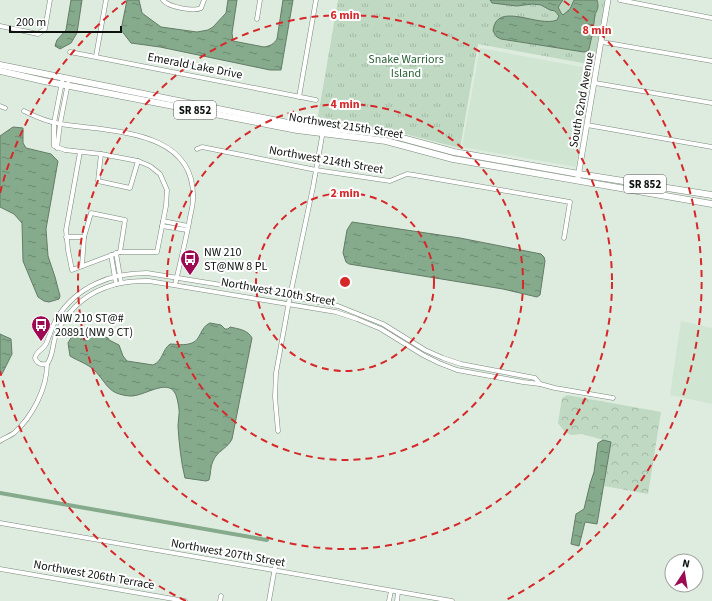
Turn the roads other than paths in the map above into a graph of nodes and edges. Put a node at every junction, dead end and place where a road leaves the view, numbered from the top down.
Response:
1 (50, 0) edge
2 (106, 0) edge
3 (204, 0) edge
4 (260, 0) edge
5 (316, 0) edge
6 (608, 0) edge
7 (620, 0) edge
8 (163, 1) edge
9 (257, 18) dead end
10 (712, 18) edge
11 (0, 26) edge
12 (602, 42) junction
13 (70, 52) dead end
14 (96, 56) junction
15 (712, 61) edge
16 (0, 65) edge
17 (0, 71) edge
18 (66, 78) junction
19 (595, 82) junction
20 (64, 85) junction
21 (299, 97) junction
22 (316, 100) dead end
23 (712, 103) edge
24 (0, 106) edge
25 (5, 108) dead end
26 (24, 111) dead end
27 (54, 123) junction
28 (60, 124) junction
29 (587, 125) junction
30 (322, 131) junction
31 (712, 147) edge
32 (57, 148) junction
33 (196, 149) dead end
34 (80, 152) junction
35 (101, 154) junction
36 (138, 161) junction
37 (316, 170) junction
38 (578, 177) junction
39 (709, 195) edge
40 (705, 203) junction
41 (712, 204) edge
42 (163, 223) junction
43 (188, 228) junction
44 (66, 237) junction
45 (84, 237) junction
46 (564, 238) dead end
47 (118, 253) junction
48 (111, 255) junction
49 (82, 266) junction
50 (120, 275) junction
51 (115, 276) junction
52 (177, 278) junction
53 (122, 282) junction
54 (116, 284) junction
55 (175, 285) junction
56 (290, 296) junction
57 (289, 304) junction
58 (46, 364) junction
59 (540, 384) junction
60 (613, 398) dead end
61 (278, 431) dead end
62 (0, 441) edge
63 (0, 523) edge
64 (276, 561) dead end
65 (0, 570) edge
66 (274, 570) junction
67 (390, 591) junction
68 (398, 592) junction
69 (221, 596) dead end
70 (185, 601) edge
71 (220, 601) edge
72 (269, 601) edge
73 (389, 601) edge
74 (397, 601) edge
75 (452, 601) edge

1 - 11 street
2 - 14 street
3 - 8 street
4 - 9 street
5 - 21 street
6 - 12 street, South 62nd Avenue
7 - 10 street
12 - 15 street
12 - 19 street, South 62nd Avenue
13 - 14 street, Emerald Lake Drive
14 - 21 street, Emerald Lake Drive
16 - 18 main road, Northwest 215th Street / SR 852
17 - 20 main road, Northwest 215th Street / SR 852
18 - 20 street
18 - 30 main road, Northwest 215th Street / SR 852
19 - 23 street
19 - 29 street, South 62nd Avenue
20 - 27 street
20 - 28 street
20 - 30 main road, Northwest 215th Street / SR 852
21 - 22 street, Emerald Lake Drive
24 - 25 street
26 - 27 street
27 - 28 street
27 - 32 street
28 - 32 street
28 - 43 street
29 - 31 street
29 - 38 street, South 62nd Avenue
30 - 37 street
30 - 38 main road, Northwest 215th Street / SR 852
32 - 34 street
33 - 37 street, Northwest 214th Street
34 - 35 street
34 - 44 street
35 - 36 street
35 - 36 street
36 - 42 street
37 - 46 street, Northwest 214th Street
37 - 56 street
38 - 39 main road, Northwest 215th Street / SR 852
38 - 40 main road, Northwest 215th Street / SR 852
39 - 40 main road
40 - 41 main road, Northwest 215th Street / SR 852
42 - 43 street
42 - 47 street
43 - 52 street
44 - 45 street
44 - 49 street
45 - 47 street
45 - 49 street
47 - 48 street
47 - 50 street
48 - 49 street
48 - 51 street
50 - 51 street, Northwest 210th Street
50 - 52 street, Northwest 210th Street
50 - 53 street
51 - 54 street
51 - 58 street, Northwest 210th Street
52 - 55 street
52 - 56 street, Northwest 210th Street
53 - 54 street, Northwest 210th Street
53 - 55 street, Northwest 210th Street
54 - 58 street, Northwest 210th Street
55 - 57 street, Northwest 210th Street
56 - 57 street
56 - 59 street, Northwest 210th Street
57 - 59 street, Northwest 210th Street
57 - 61 street
58 - 62 street
59 - 60 street, Northwest 210th Street
63 - 66 street, Northwest 207th Street
64 - 66 street
65 - 70 street, Northwest 206th Terrace
66 - 67 street, Northwest 207th Street
66 - 72 street
67 - 68 street, Northwest 207th Street
67 - 73 street
68 - 74 street
68 - 75 street, Northwest 207th Street
69 - 71 street

